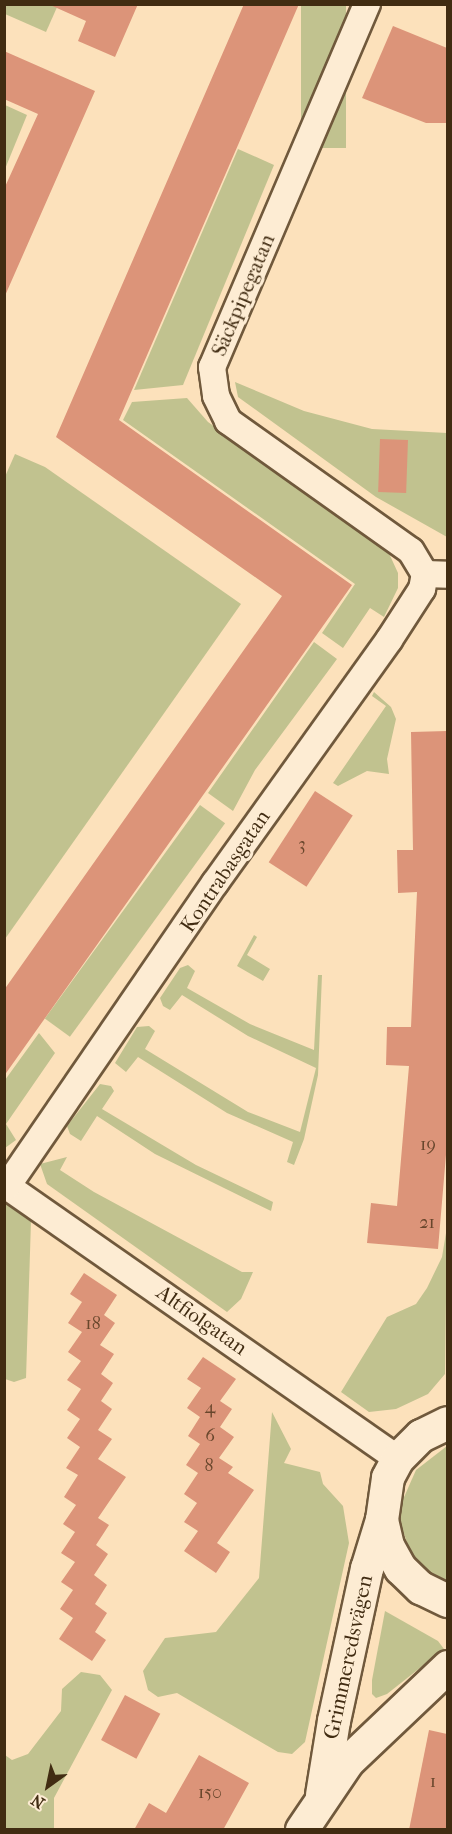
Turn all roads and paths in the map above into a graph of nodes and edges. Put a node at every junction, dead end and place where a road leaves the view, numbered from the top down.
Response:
1 (367, 4) edge
2 (436, 574) edge
3 (6, 1184) edge
4 (447, 1423) edge
5 (398, 1459) junction
6 (382, 1520) junction
7 (447, 1601) edge
8 (447, 1667) edge
9 (322, 1795) junction
10 (302, 1830) edge

1 - 2 street, Säckpipegatan
2 - 3 street, Kontrabasgatan
3 - 5 street, Altfiolgatan
4 - 5 street
5 - 6 street
6 - 7 street
6 - 9 street, Grimmeredsvägen
8 - 9 street, Grimmeredsvägen
9 - 10 street, Grimmeredsvägen

